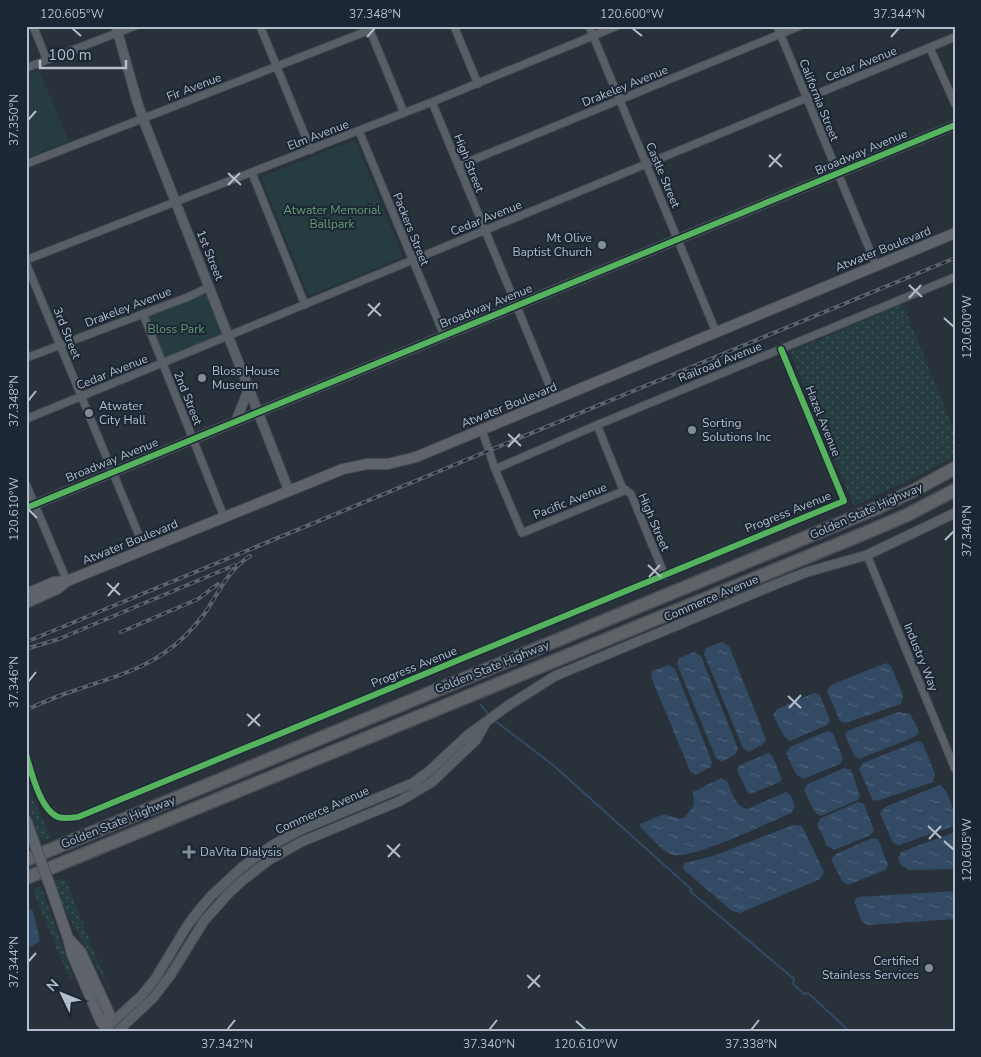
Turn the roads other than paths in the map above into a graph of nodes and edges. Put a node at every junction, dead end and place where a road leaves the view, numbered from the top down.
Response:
1 (34, 26) edge
2 (135, 26) edge
3 (260, 26) edge
4 (454, 26) edge
5 (589, 26) edge
6 (617, 26) edge
7 (777, 26) edge
8 (800, 26) edge
9 (369, 28) edge
10 (117, 29) edge
11 (780, 34) junction
12 (593, 36) junction
13 (955, 37) edge
14 (930, 48) junction
15 (47, 60) junction
16 (277, 67) junction
17 (26, 68) edge
18 (478, 84) junction
19 (807, 98) junction
20 (620, 101) junction
21 (432, 102) junction
22 (955, 104) edge
23 (404, 113) junction
24 (143, 119) junction
25 (955, 125) edge
26 (359, 131) junction
27 (311, 150) junction
28 (26, 164) edge
29 (646, 164) junction
30 (458, 166) junction
31 (252, 173) junction
32 (838, 174) junction
33 (176, 202) junction
34 (485, 231) junction
35 (955, 233) edge
36 (678, 240) junction
37 (26, 261) edge
38 (412, 261) junction
39 (876, 265) junction
40 (955, 278) edge
41 (209, 287) junction
42 (305, 304) junction
43 (516, 306) junction
44 (142, 314) junction
45 (716, 332) junction
46 (444, 335) junction
47 (229, 336) junction
48 (60, 345) junction
49 (781, 349) junction
50 (26, 358) edge
51 (162, 364) junction
52 (249, 388) junction
53 (81, 397) junction
54 (555, 399) junction
55 (258, 412) junction
56 (26, 420) edge
57 (236, 421) junction
58 (596, 425) junction
59 (482, 430) junction
60 (192, 440) junction
61 (955, 468) edge
62 (495, 469) junction
63 (112, 472) junction
64 (26, 484) edge
65 (626, 490) junction
66 (955, 490) edge
67 (289, 491) junction
68 (844, 501) joint
69 (30, 506) edge
70 (955, 513) edge
71 (224, 517) junction
72 (145, 550) junction
73 (867, 554) junction
74 (664, 576) junction
75 (68, 581) junction
76 (26, 594) edge
77 (26, 603) edge
78 (485, 724) junction
79 (26, 754) edge
80 (955, 769) edge
81 (26, 820) edge
82 (43, 853) junction
83 (26, 856) edge
84 (26, 860) edge
85 (26, 878) edge
86 (106, 1030) edge
87 (118, 1031) edge

1 - 15 street
2 - 10 street
3 - 16 street
4 - 18 street
5 - 12 street, Castle Street
6 - 12 street, Elm Avenue
7 - 11 street, California Street
8 - 11 street, Drakeley Avenue
9 - 16 street, Fir Avenue
9 - 23 street
10 - 15 street
10 - 24 street, 1st Street
11 - 19 street, California Street
11 - 20 street, Drakeley Avenue
12 - 18 street, Elm Avenue
12 - 20 street, Castle Street
13 - 14 street, Cedar Avenue
14 - 19 street, Cedar Avenue
14 - 22 street
15 - 17 street
16 - 24 street, Fir Avenue
16 - 27 street
18 - 21 street, Elm Avenue
19 - 29 street, Cedar Avenue
19 - 32 street, California Street
20 - 29 street, Castle Street
20 - 30 street, Drakeley Avenue
21 - 23 street, Elm Avenue
21 - 30 street, High Street
23 - 26 street, Elm Avenue
24 - 28 street, Fir Avenue
24 - 33 street, 1st Street
25 - 32 street, Broadway Avenue
26 - 27 street, Elm Avenue
26 - 38 street, Packers Street
27 - 31 street, Elm Avenue
29 - 34 street, Cedar Avenue
29 - 36 street, Castle Street
30 - 34 street, High Street
31 - 33 street, Elm Avenue
31 - 42 street
32 - 36 street, Broadway Avenue
32 - 39 street, California Street
33 - 37 street, Elm Avenue
33 - 41 street, 1st Street
34 - 38 street, Cedar Avenue
34 - 43 street, High Street
35 - 39 main road, Atwater Boulevard
36 - 43 street, Broadway Avenue
36 - 45 street, Castle Street
37 - 48 street, 3rd Street
38 - 42 street, Cedar Avenue
38 - 46 street, Packers Street
39 - 45 main road, Atwater Boulevard
40 - 49 street, Railroad Avenue
41 - 44 street, Drakeley Avenue
41 - 47 street, 1st Street
42 - 47 street, Cedar Avenue
43 - 46 street, Broadway Avenue
43 - 54 street, High Street
44 - 48 street, Drakeley Avenue
44 - 51 street, 2nd Street
45 - 54 main road, Atwater Boulevard
46 - 55 street, Broadway Avenue
47 - 51 street, Cedar Avenue
47 - 52 street, 1st Street
48 - 50 street, Drakeley Avenue
48 - 53 street, 3rd Street
49 - 58 street, Railroad Avenue
49 - 68 street, Hazel Avenue
51 - 53 street, Cedar Avenue
51 - 60 street, 2nd Street
52 - 55 street, 1st Street
52 - 57 street
53 - 56 street, Cedar Avenue
53 - 63 street, 3rd Street
54 - 59 main road, Atwater Boulevard
55 - 57 street, Broadway Avenue
55 - 67 street, 1st Street
57 - 60 street, Broadway Avenue
58 - 62 street, Railroad Avenue
58 - 65 street, High Street
59 - 62 street
59 - 67 main road, Atwater Boulevard
60 - 63 street, Broadway Avenue
60 - 71 street, 2nd Street
61 - 82 highway, Golden State Highway
62 - 65 street, Pacific Avenue
63 - 69 street, Broadway Avenue
63 - 72 street, 3rd Street
64 - 69 street
65 - 74 street, High Street
66 - 85 highway, Golden State Highway
67 - 71 main road, Atwater Boulevard
68 - 74 street, Progress Avenue
69 - 75 street
70 - 73 street, Commerce Avenue
71 - 72 main road, Atwater Boulevard
72 - 75 main road, Atwater Boulevard
73 - 78 street, Commerce Avenue
73 - 80 street, Industry Way
74 - 79 street, Progress Avenue
75 - 76 main road, Atwater Boulevard
75 - 77 main road, Atwater Boulevard
78 - 86 street, Commerce Avenue
78 - 87 street, Commerce Avenue
81 - 86 main road, bridge
82 - 83 highway
82 - 84 highway, Golden State Highway

